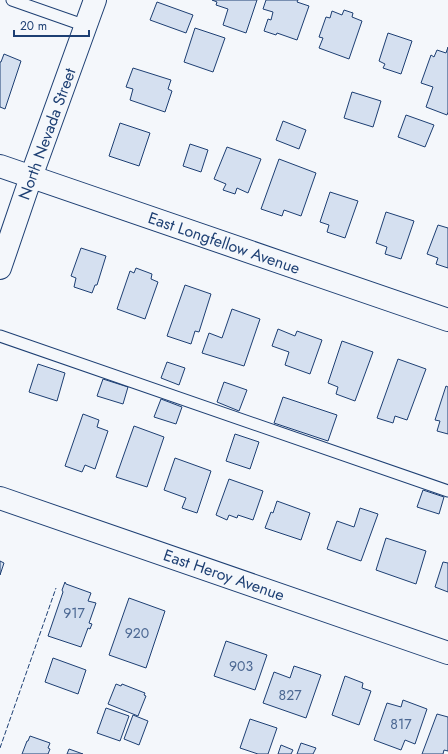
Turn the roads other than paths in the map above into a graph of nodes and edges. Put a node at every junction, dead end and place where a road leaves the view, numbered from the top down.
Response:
1 (12, 0) edge
2 (95, 0) edge
3 (86, 26) junction
4 (0, 166) edge
5 (31, 177) junction
6 (0, 268) edge
7 (448, 320) edge
8 (0, 336) edge
9 (448, 491) edge
10 (0, 498) edge
11 (448, 653) edge

1 - 3 lane
2 - 3 street, North Nevada Street
3 - 5 street, North Nevada Street
4 - 5 street, East Longfellow Avenue
5 - 6 street, North Nevada Street
5 - 7 street, East Longfellow Avenue
8 - 9 lane
10 - 11 street, East Heroy Avenue

